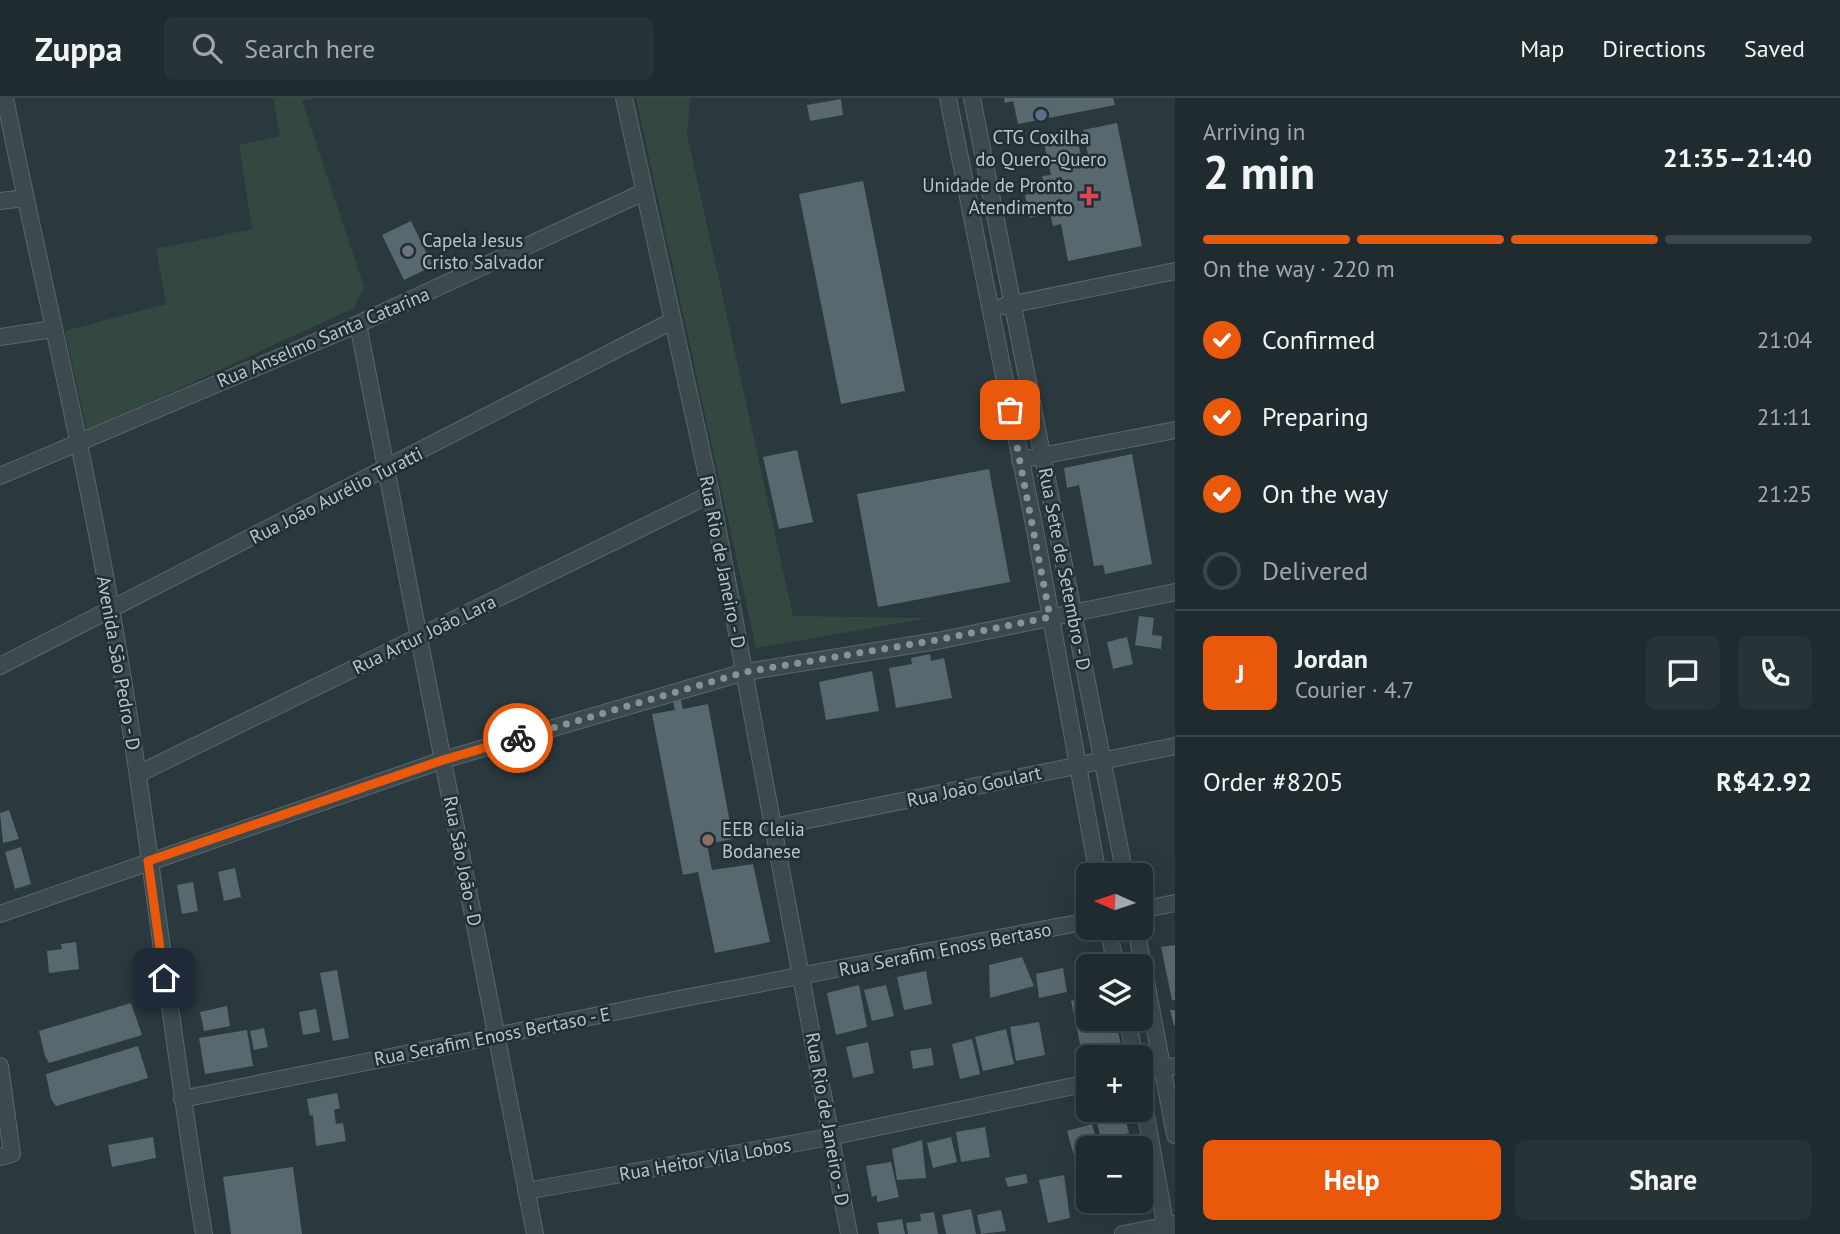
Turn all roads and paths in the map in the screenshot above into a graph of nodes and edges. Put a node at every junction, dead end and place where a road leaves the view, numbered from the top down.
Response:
1 (5, 98) edge
2 (624, 98) edge
3 (948, 98) edge
4 (972, 98) edge
5 (644, 192) junction
6 (26, 198) junction
7 (0, 201) edge
8 (1027, 205) dead end
9 (996, 213) junction
10 (1175, 271) edge
11 (1013, 304) junction
12 (991, 309) junction
13 (672, 321) junction
14 (358, 324) junction
15 (53, 329) junction
16 (0, 337) edge
17 (1175, 430) edge
18 (78, 441) junction
19 (1042, 455) junction
20 (1020, 460) junction
21 (388, 469) junction
22 (0, 476) edge
23 (711, 494) junction
24 (1058, 526) junction
25 (1035, 530) junction
26 (1175, 592) edge
27 (111, 608) junction
28 (1073, 613) junction
29 (1050, 617) junction
30 (419, 636) junction
31 (0, 666) edge
32 (745, 672) junction
33 (1175, 746) edge
34 (443, 760) junction
35 (1102, 760) junction
36 (1077, 765) junction
37 (138, 774) junction
38 (773, 827) junction
39 (148, 861) junction
40 (1096, 863) edge
41 (1123, 863) edge
42 (1175, 903) edge
43 (1153, 908) edge
44 (0, 914) edge
45 (1076, 923) edge
46 (1139, 940) edge
47 (802, 976) junction
48 (496, 1035) junction
49 (0, 1066) edge
50 (1168, 1067) edge
51 (1076, 1086) edge
52 (181, 1099) junction
53 (1148, 1122) edge
54 (1175, 1135) edge
55 (830, 1137) junction
56 (0, 1157) edge
57 (526, 1191) junction
58 (1169, 1228) edge
59 (204, 1234) edge
60 (535, 1234) edge
61 (849, 1234) edge
62 (1123, 1234) edge

1 - 6 street, Avenida São Pedro - D
2 - 5 street, Rua Rio de Janeiro - D
3 - 12 street, Rua Sete de Setembro - D
4 - 9 street, Rua Sete de Setembro - D
5 - 13 street, Rua Rio de Janeiro - D
5 - 14 street, Rua Anselmo Santa Catarina
6 - 7 street
6 - 15 street, Avenida São Pedro - D
8 - 9 path
9 - 11 street, Rua Sete de Setembro - D
10 - 11 street
11 - 12 street
11 - 19 street, Rua Sete de Setembro - D
12 - 20 street, Rua Sete de Setembro - D
13 - 21 street, Rua João Aurélio Turatti
13 - 23 street, Rua Rio de Janeiro - D
14 - 18 street, Rua Anselmo Santa Catarina
14 - 21 street, Rua São João - D
15 - 16 street
15 - 18 street, Avenida São Pedro - D
17 - 19 street
18 - 22 street, Rua Anselmo Santa Catarina
18 - 27 street, Avenida São Pedro - D
19 - 20 street
19 - 24 street, Rua Sete de Setembro - D
20 - 25 street, Rua Sete de Setembro - D
21 - 27 street, Rua João Aurélio Turatti
21 - 30 street, Rua São João - D
23 - 30 street, Rua Artur João Lara
23 - 32 street, Rua Rio de Janeiro - D
24 - 25 street
24 - 28 street, Rua Sete de Setembro - D
25 - 29 street, Rua Sete de Setembro - D
26 - 28 street
27 - 31 street, Rua João Aurélio Turatti
27 - 37 street, Avenida São Pedro - D
28 - 29 street
28 - 35 street, Rua Sete de Setembro - D
29 - 32 street
29 - 36 street, Rua Sete de Setembro - D
30 - 34 street, Rua São João - D
30 - 37 street, Rua Artur João Lara
32 - 34 street
32 - 38 street, Rua Rio de Janeiro - D
33 - 35 street, Rua João Goulart
34 - 39 street
34 - 48 street, Rua São João - D
35 - 36 street, Rua João Goulart
35 - 41 street, Rua Sete de Setembro - D
36 - 38 street, Rua João Goulart
36 - 40 street, Rua Sete de Setembro - D
37 - 39 street, Avenida São Pedro - D
38 - 47 street, Rua Rio de Janeiro - D
39 - 44 street
39 - 52 street, Avenida São Pedro - D
42 - 43 street
45 - 47 street, Rua Serafim Enoss Bertaso
46 - 50 street
47 - 48 street, Rua Serafim Enoss Bertaso - E
47 - 55 street, Rua Rio de Janeiro - D
48 - 52 street, Rua Serafim Enoss Bertaso - E
48 - 57 street, Rua São João - D
49 - 56 street
50 - 54 street
51 - 55 street, Rua Heitor Vila Lobos
52 - 59 street, Avenida São Pedro - D
53 - 58 street
55 - 57 street, Rua Heitor Vila Lobos
55 - 61 street, Rua Rio de Janeiro - D
57 - 60 street, Rua São João - D
58 - 62 street

